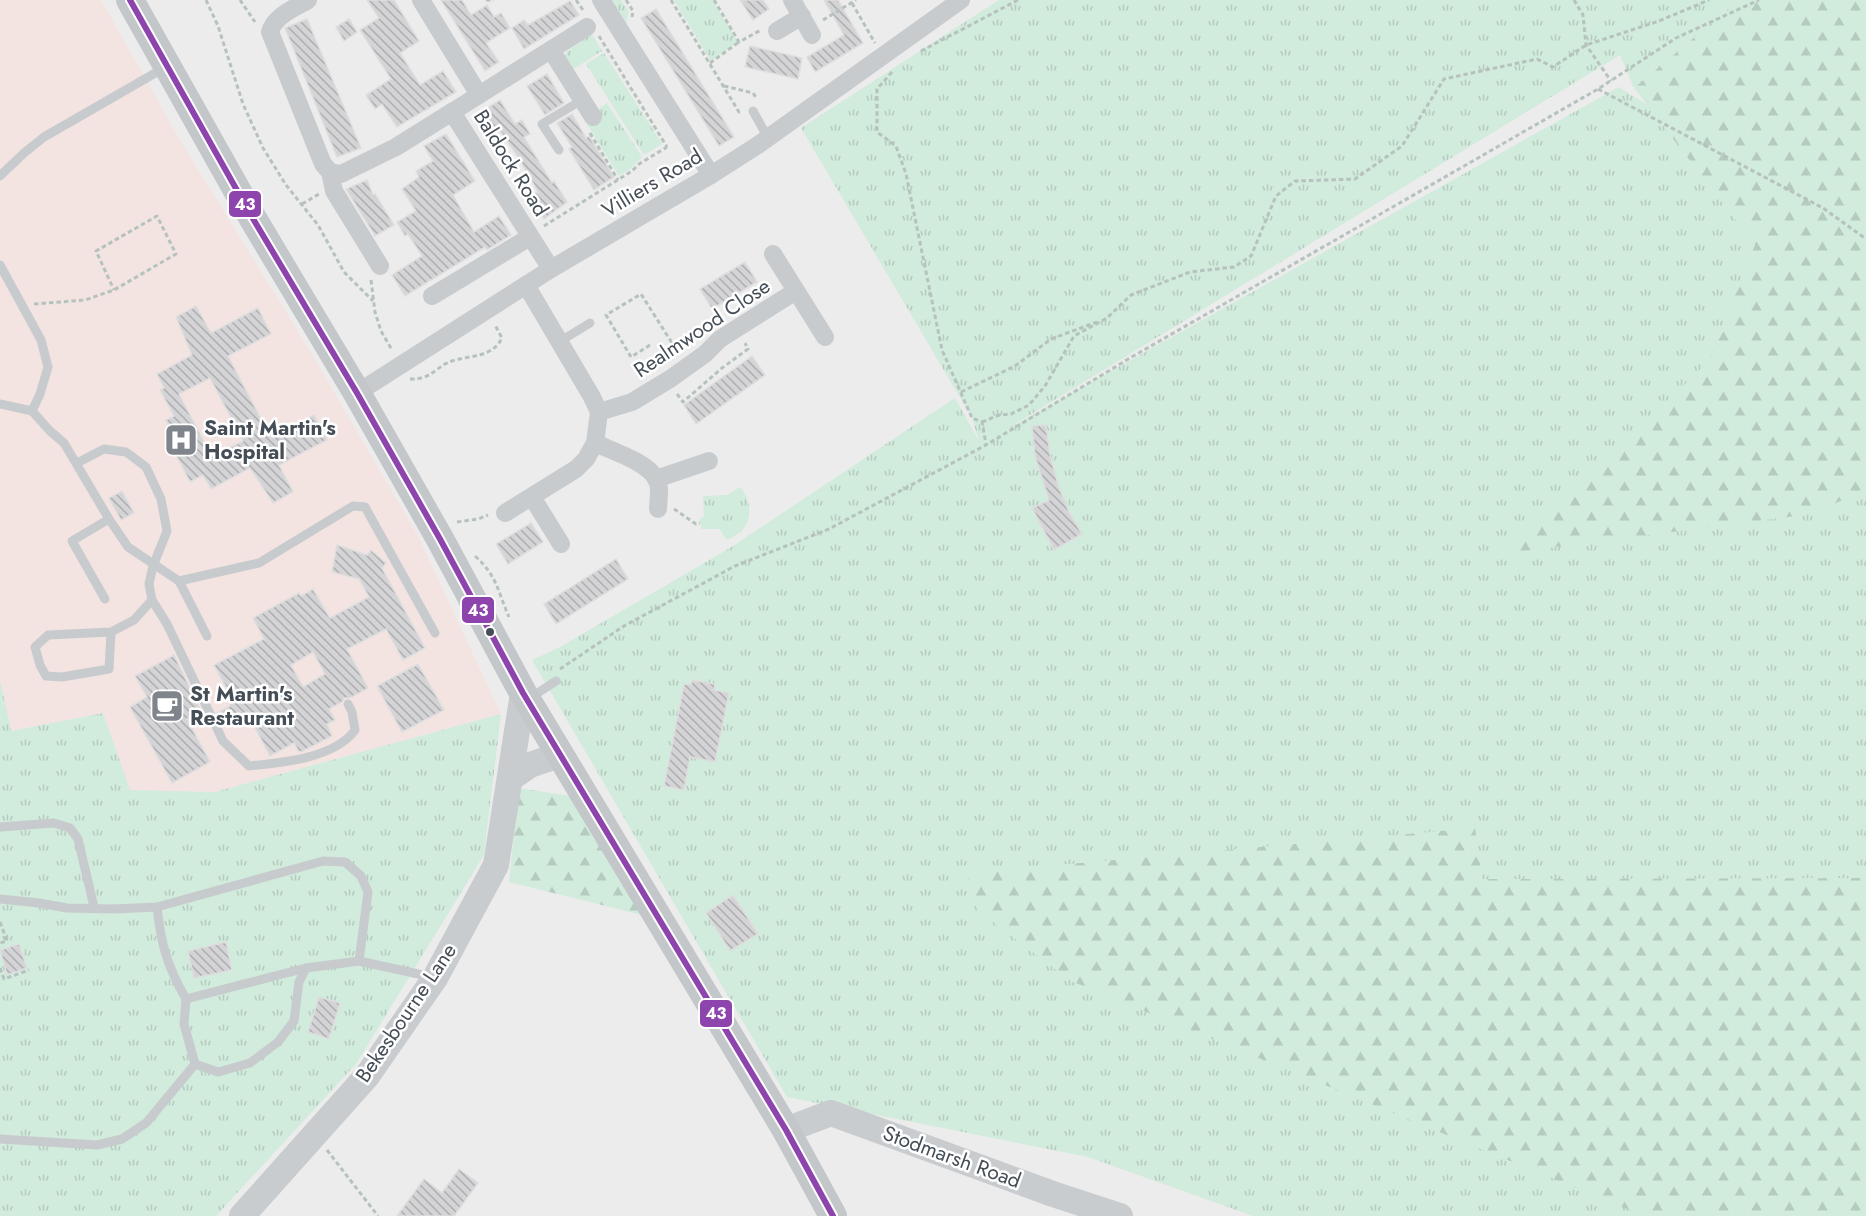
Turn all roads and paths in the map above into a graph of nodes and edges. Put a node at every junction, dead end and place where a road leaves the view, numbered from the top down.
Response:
1 (130, 0) edge
2 (206, 0) edge
3 (240, 0) edge
4 (308, 0) edge
5 (421, 0) edge
6 (486, 0) edge
7 (494, 0) edge
8 (576, 0) edge
9 (601, 0) edge
10 (671, 0) edge
11 (714, 0) edge
12 (792, 0) edge
13 (962, 0) edge
14 (1018, 0) edge
15 (1574, 0) edge
16 (1709, 0) edge
17 (1759, 0) edge
18 (854, 1) edge
19 (590, 26) junction
20 (807, 26) junction
21 (271, 28) junction
22 (777, 32) joint
23 (740, 42) junction
24 (1586, 45) junction
25 (551, 50) junction
26 (880, 52) dead end
27 (920, 52) dead end
28 (710, 63) junction
29 (166, 67) junction
30 (892, 71) dead end
31 (1611, 81) junction
32 (724, 86) junction
33 (1598, 89) junction
34 (478, 95) junction
35 (588, 110) junction
36 (753, 111) junction
37 (452, 112) junction
38 (768, 138) junction
39 (559, 150) dead end
40 (330, 172) junction
41 (711, 175) junction
42 (0, 176) edge
43 (618, 180) junction
44 (320, 194) dead end
45 (302, 204) junction
46 (536, 232) junction
47 (1866, 239) edge
48 (773, 254) dead end
49 (0, 265) edge
50 (380, 266) dead end
51 (551, 269) junction
52 (526, 285) junction
53 (114, 290) junction
54 (796, 291) junction
55 (432, 296) dead end
56 (373, 301) dead end
57 (20, 305) junction
58 (487, 310) junction
59 (1107, 318) junction
60 (590, 323) dead end
61 (825, 337) dead end
62 (559, 342) junction
63 (650, 345) dead end
64 (688, 368) junction
65 (405, 379) dead end
66 (961, 392) junction
67 (357, 393) junction
68 (0, 404) edge
69 (32, 411) junction
70 (599, 412) junction
71 (982, 422) junction
72 (595, 443) junction
73 (986, 445) junction
74 (709, 461) dead end
75 (77, 463) junction
76 (656, 479) junction
77 (532, 497) junction
78 (658, 507) joint
79 (505, 513) joint
80 (109, 519) junction
81 (700, 523) dead end
82 (449, 525) dead end
83 (561, 544) dead end
84 (469, 551) dead end
85 (153, 566) junction
86 (179, 581) junction
87 (105, 599) dead end
88 (152, 600) junction
89 (513, 625) dead end
90 (111, 633) junction
91 (435, 633) dead end
92 (207, 636) dead end
93 (560, 669) dead end
94 (556, 681) dead end
95 (525, 697) junction
96 (348, 704) dead end
97 (559, 754) junction
98 (511, 778) junction
99 (0, 827) edge
100 (0, 899) edge
101 (94, 907) junction
102 (157, 907) junction
103 (0, 922) edge
104 (0, 943) edge
105 (359, 962) junction
106 (0, 968) edge
107 (306, 968) junction
108 (29, 970) dead end
109 (435, 978) junction
110 (186, 999) junction
111 (195, 1064) junction
112 (786, 1130) junction
113 (315, 1134) junction
114 (0, 1139) edge
115 (242, 1216) edge
116 (378, 1216) edge
117 (833, 1216) edge
118 (1120, 1216) edge

1 - 29 main road
2 - 45 path
3 - 21 path
4 - 21 street
5 - 34 street, Baldock Road
6 - 7 path
8 - 19 path
9 - 41 street
10 - 28 path
11 - 23 path
12 - 20 street
13 - 38 street, Villiers Road
14 - 27 path
15 - 24 path
16 - 24 path
17 - 31 path
18 - 20 path
18 - 26 path
19 - 25 street
19 - 43 path
20 - 22 street
21 - 40 street
22 - 23 path
23 - 28 path
24 - 31 path
24 - 59 path
25 - 34 street
25 - 35 street
28 - 32 path
29 - 42 lane
29 - 67 main road
30 - 66 path
31 - 33 path
32 - 36 path
32 - 36 path
33 - 47 path
33 - 73 path
34 - 37 street, Baldock Road
35 - 39 lane
35 - 43 path
36 - 38 lane
37 - 40 street
37 - 46 street, Baldock Road
38 - 41 street, Villiers Road
40 - 50 street
41 - 51 street, Villiers Road
43 - 46 path
44 - 45 path
45 - 56 path
46 - 51 street, Baldock Road
46 - 55 street, Baldock Road
48 - 54 street, Realmwood Close
49 - 57 lane
51 - 52 street, Villiers Road
52 - 58 street, Villiers Road
52 - 62 street
53 - 53 path
53 - 57 path
54 - 61 street, Realmwood Close
54 - 64 street, Realmwood Close
57 - 69 lane
58 - 65 path
58 - 67 street, Villiers Road
59 - 66 path
59 - 71 path
60 - 62 lane
62 - 70 street
63 - 64 path
64 - 70 street, Realmwood Close
66 - 71 path
67 - 95 main road
68 - 69 lane
69 - 75 lane
70 - 72 street
71 - 73 path
72 - 76 street
72 - 77 street
73 - 93 path
74 - 76 street
75 - 80 lane
75 - 85 lane
76 - 78 street
77 - 79 street
77 - 83 street
78 - 81 path
79 - 82 path
80 - 85 lane
80 - 87 lane
84 - 89 path
85 - 86 lane
85 - 88 lane
86 - 91 lane
86 - 92 lane
88 - 90 lane
88 - 96 lane
90 - 90 lane
94 - 95 lane
95 - 97 main road
95 - 98 street, Bekesbourne Lane
97 - 98 street
97 - 112 main road
98 - 109 street, Bekesbourne Lane
99 - 101 lane
100 - 101 lane
101 - 102 lane
102 - 105 lane
102 - 110 lane
103 - 104 path
105 - 107 lane
105 - 109 lane
106 - 108 path
107 - 110 lane
107 - 111 lane
109 - 113 street, Bekesbourne Lane
110 - 111 lane
111 - 114 lane
112 - 117 main road
112 - 118 street, Stodmarsh Road
113 - 115 street, Bekesbourne Lane
113 - 116 path

